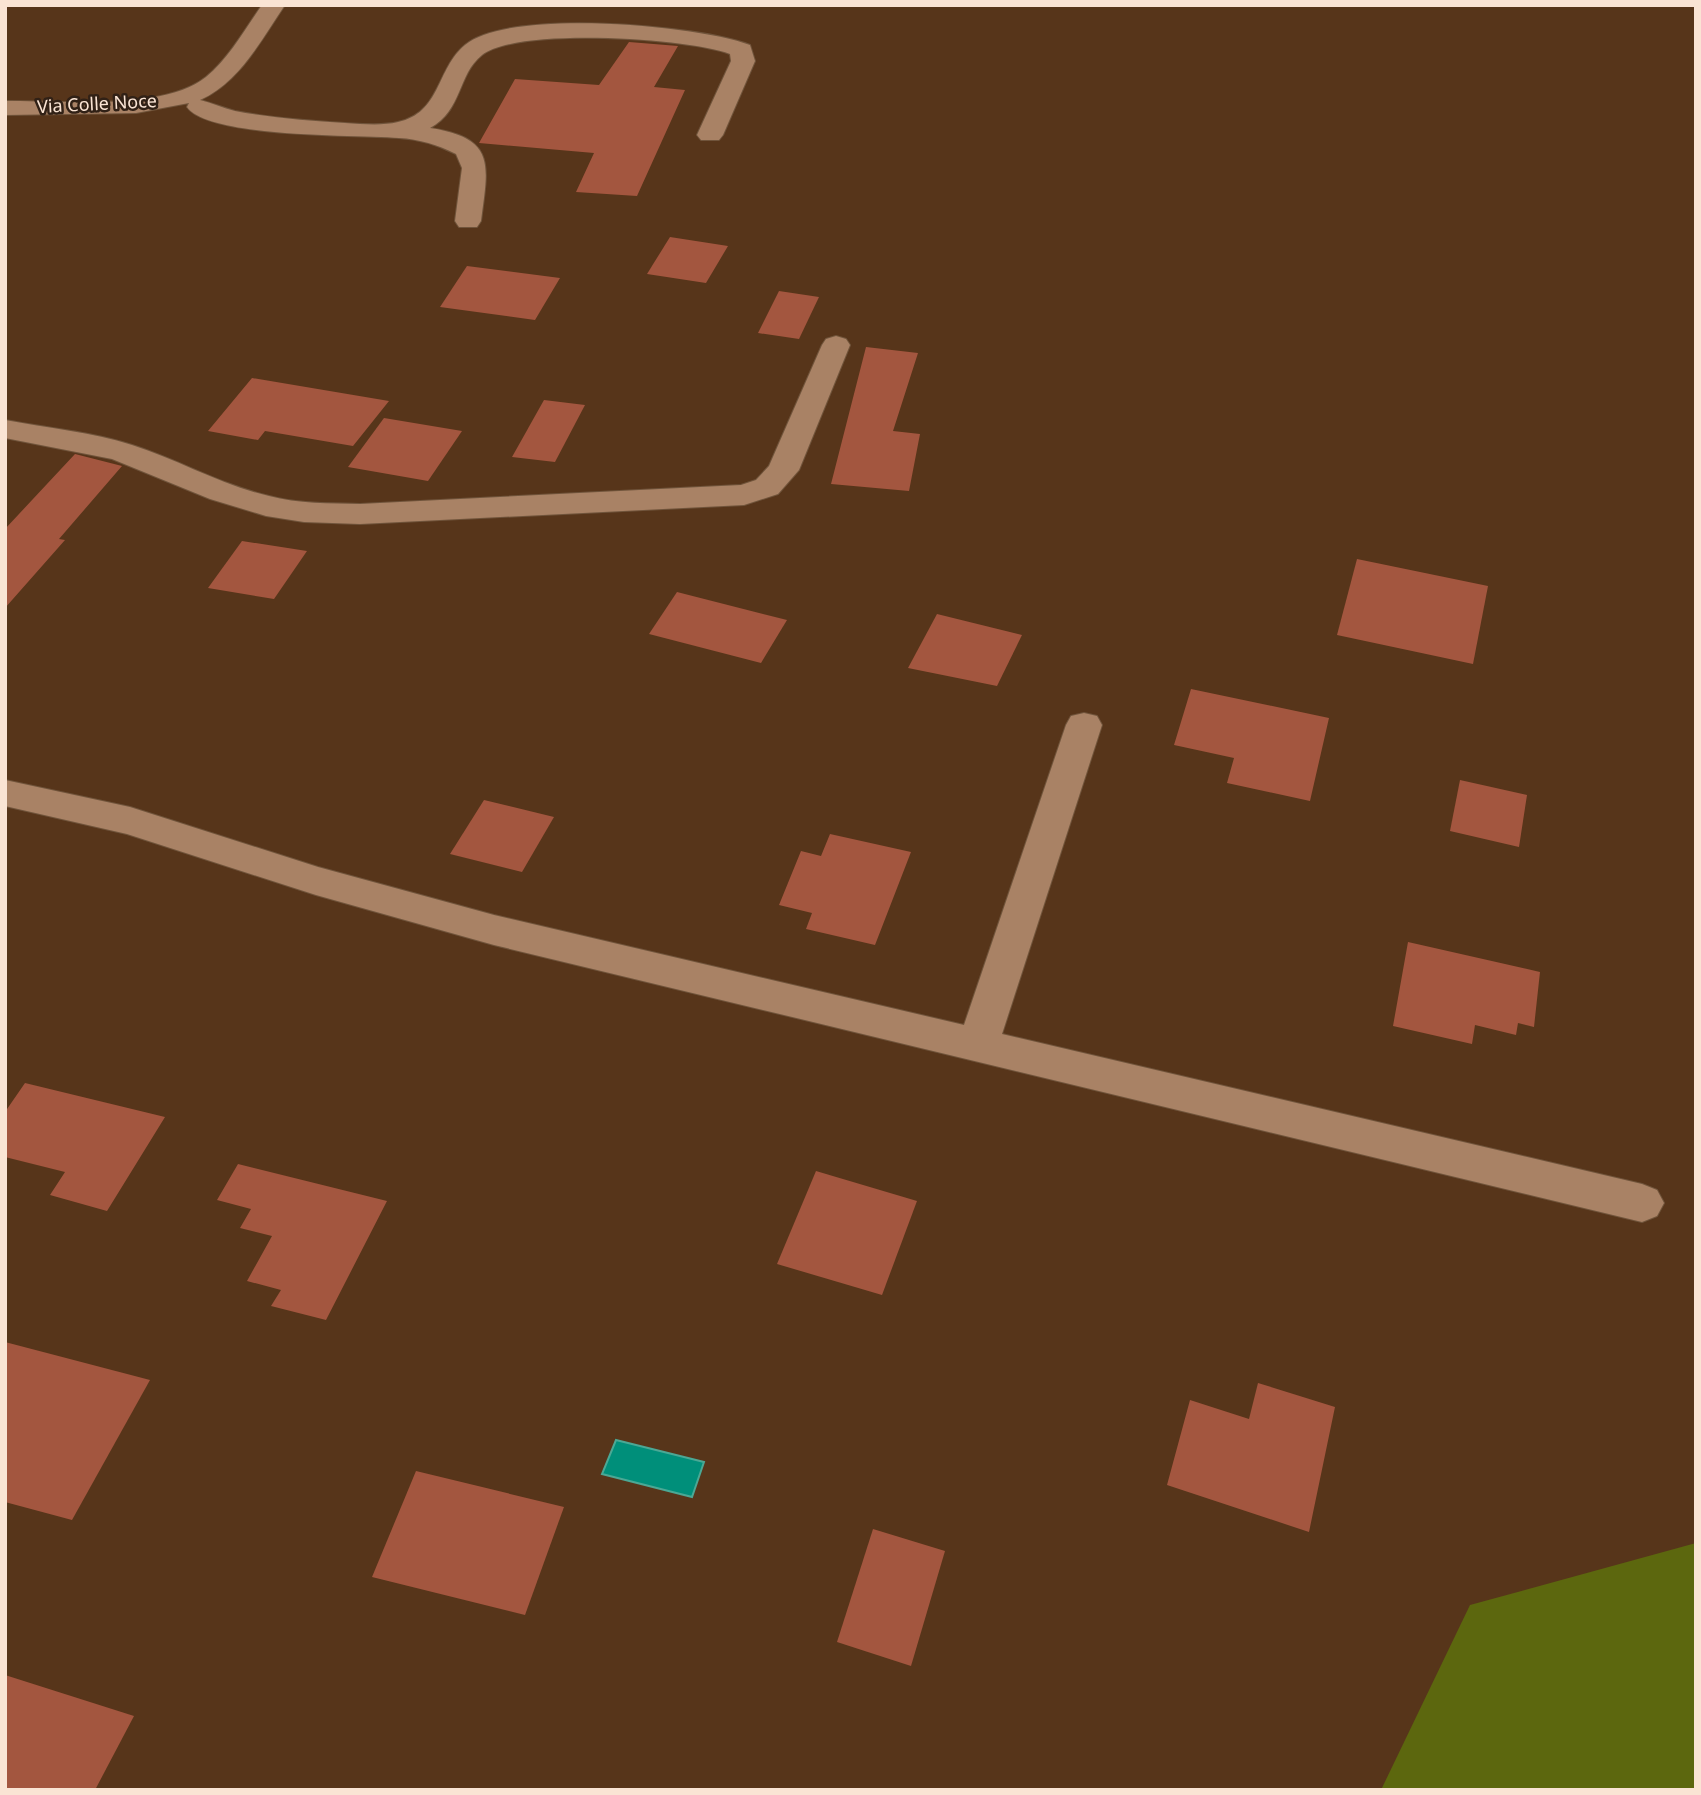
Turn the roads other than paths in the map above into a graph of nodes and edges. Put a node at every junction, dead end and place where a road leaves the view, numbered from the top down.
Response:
1 (274, 5) edge
2 (203, 97) junction
3 (5, 108) edge
4 (397, 130) junction
5 (710, 135) dead end
6 (468, 221) dead end
7 (836, 345) dead end
8 (5, 429) edge
9 (1084, 725) dead end
10 (5, 793) edge
11 (978, 1045) junction
12 (1642, 1203) dead end

1 - 2 street, Via Colle Noce
2 - 3 street, Via Colle Noce
2 - 4 street
4 - 5 street
4 - 6 street
7 - 8 street
9 - 11 street
10 - 11 street
11 - 12 street

